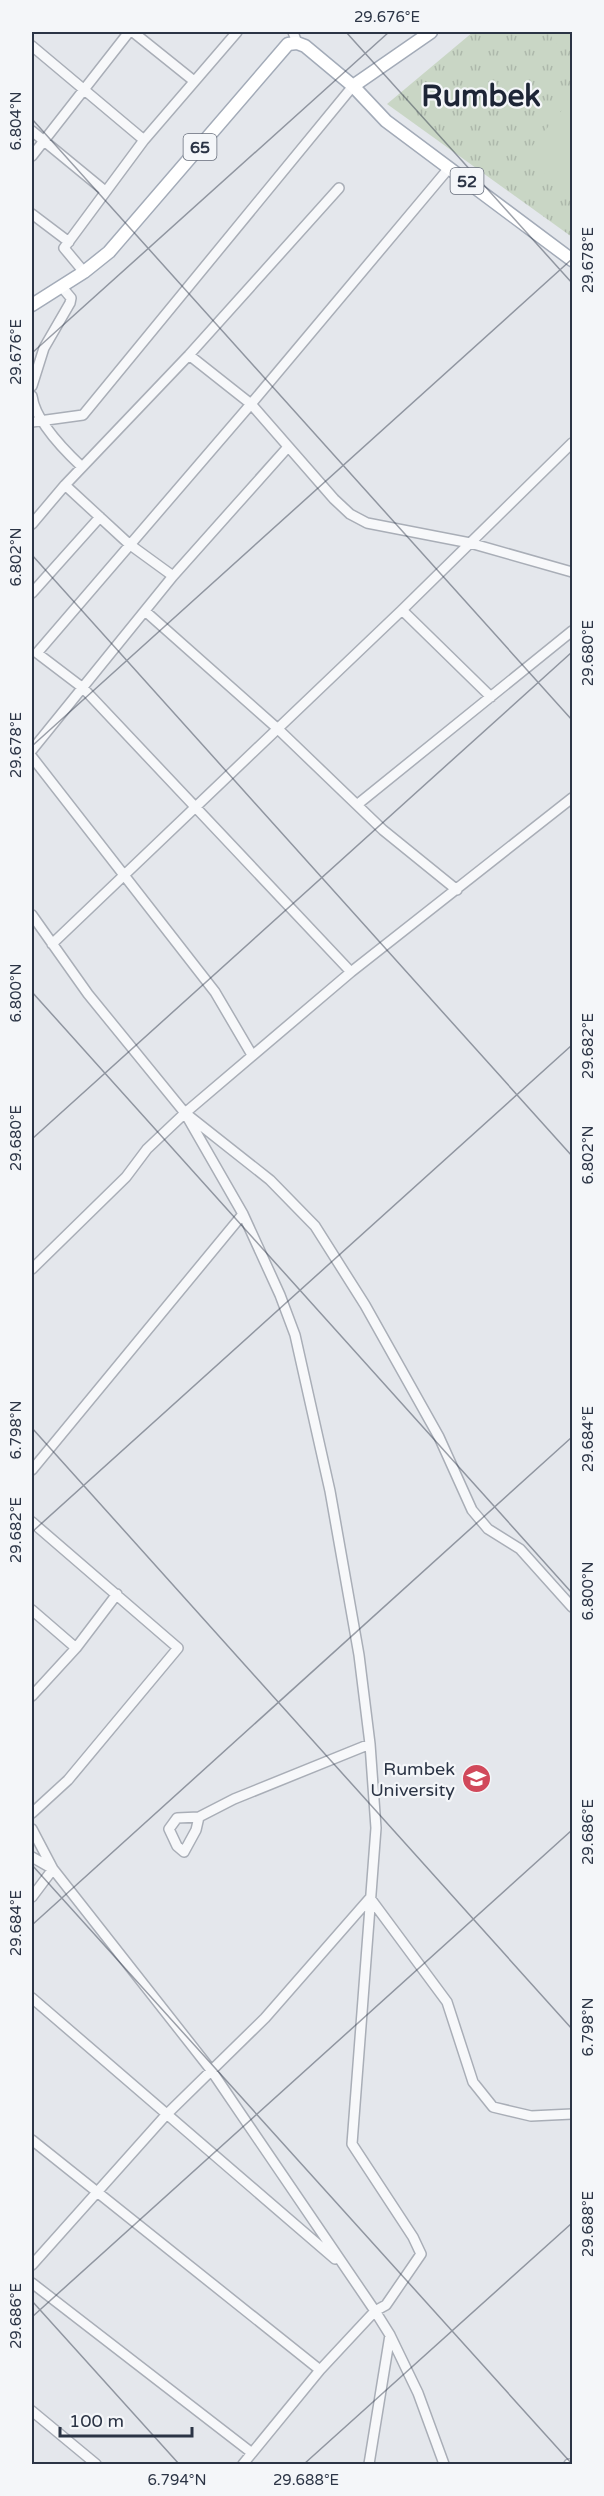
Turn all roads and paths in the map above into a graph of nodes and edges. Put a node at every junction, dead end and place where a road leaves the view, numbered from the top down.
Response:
1 (131, 32) edge
2 (237, 32) edge
3 (431, 32) edge
4 (295, 37) edge
5 (32, 46) edge
6 (194, 81) junction
7 (353, 86) junction
8 (84, 89) junction
9 (366, 98) joint
10 (32, 131) edge
11 (144, 140) junction
12 (44, 142) junction
13 (32, 156) edge
14 (449, 168) junction
15 (339, 188) dead end
16 (105, 191) junction
17 (32, 214) edge
18 (69, 242) junction
19 (573, 260) edge
20 (84, 272) junction
21 (61, 286) junction
22 (32, 304) edge
23 (189, 355) junction
24 (32, 386) edge
25 (32, 396) edge
26 (251, 404) junction
27 (42, 420) junction
28 (32, 422) edge
29 (573, 443) edge
30 (288, 447) junction
31 (82, 467) junction
32 (65, 485) junction
33 (100, 517) junction
34 (32, 524) edge
35 (470, 543) junction
36 (129, 544) junction
37 (573, 572) edge
38 (173, 576) junction
39 (32, 593) edge
40 (402, 610) junction
41 (145, 611) junction
42 (573, 631) edge
43 (82, 688) junction
44 (491, 696) junction
45 (278, 729) junction
46 (32, 750) edge
47 (32, 756) edge
48 (573, 798) edge
49 (358, 804) junction
50 (197, 807) junction
51 (126, 875) junction
52 (457, 890) junction
53 (32, 915) edge
54 (52, 944) junction
55 (351, 972) junction
56 (252, 1055) junction
57 (185, 1113) junction
58 (243, 1214) junction
59 (32, 1269) edge
60 (32, 1470) edge
61 (32, 1522) edge
62 (117, 1594) junction
63 (573, 1607) edge
64 (32, 1610) edge
65 (76, 1648) junction
66 (32, 1696) edge
67 (370, 1744) junction
68 (32, 1813) edge
69 (199, 1816) dead end
70 (32, 1829) edge
71 (32, 1857) edge
72 (53, 1869) junction
73 (32, 1897) edge
74 (370, 1898) junction
75 (32, 1998) edge
76 (211, 2070) junction
77 (573, 2114) edge
78 (166, 2115) junction
79 (32, 2140) edge
80 (95, 2193) junction
81 (32, 2265) edge
82 (343, 2266) junction
83 (32, 2283) edge
84 (375, 2311) junction
85 (390, 2335) junction
86 (320, 2370) junction
87 (32, 2410) edge
88 (252, 2453) junction
89 (96, 2464) edge
90 (243, 2464) edge
91 (369, 2464) edge
92 (444, 2464) edge

1 - 6 street
1 - 8 street
2 - 6 street
3 - 7 main road
4 - 7 main road, 65
4 - 20 main road, 65
5 - 8 street
6 - 11 street
7 - 9 main road, 65
7 - 27 street
8 - 11 street
8 - 12 street
9 - 14 main road, 52
10 - 12 street
11 - 16 street
12 - 13 street
12 - 16 street
14 - 19 main road, 52
14 - 26 street
15 - 23 street
16 - 18 street
17 - 18 street
18 - 20 street
20 - 21 main road, 65
21 - 22 main road, 65
21 - 24 street
23 - 26 street
23 - 31 street
25 - 27 street
26 - 30 street
26 - 36 street
27 - 28 street
27 - 31 street
29 - 35 street
30 - 35 street
30 - 38 street
31 - 32 street
32 - 33 street
32 - 34 street
33 - 36 street
33 - 39 street
35 - 37 street
35 - 40 street
36 - 38 street
36 - 43 street
38 - 41 street
40 - 44 street
40 - 45 street
41 - 43 street
41 - 45 street
42 - 44 street
43 - 46 street
43 - 50 street
44 - 49 street
45 - 49 street
45 - 50 street
47 - 51 street
48 - 52 street
49 - 52 street
50 - 51 street
50 - 55 street
51 - 54 street
51 - 56 street
52 - 55 street
53 - 54 street
54 - 57 street
55 - 56 street
56 - 57 street
57 - 58 street
57 - 59 street
57 - 63 street
58 - 60 street
58 - 67 street
61 - 62 street
62 - 65 street
62 - 68 street
64 - 65 street
65 - 66 street
67 - 69 street
67 - 74 street
70 - 72 street
71 - 72 street
72 - 73 street
72 - 76 street
74 - 76 street
74 - 77 street
74 - 84 street
75 - 78 street
76 - 78 street
76 - 82 street
78 - 80 street
78 - 82 street
79 - 80 street
80 - 81 street
80 - 86 street
82 - 84 street
83 - 88 street
84 - 85 street
84 - 86 street
85 - 91 street
85 - 92 street
86 - 88 street
87 - 89 street
88 - 90 street

